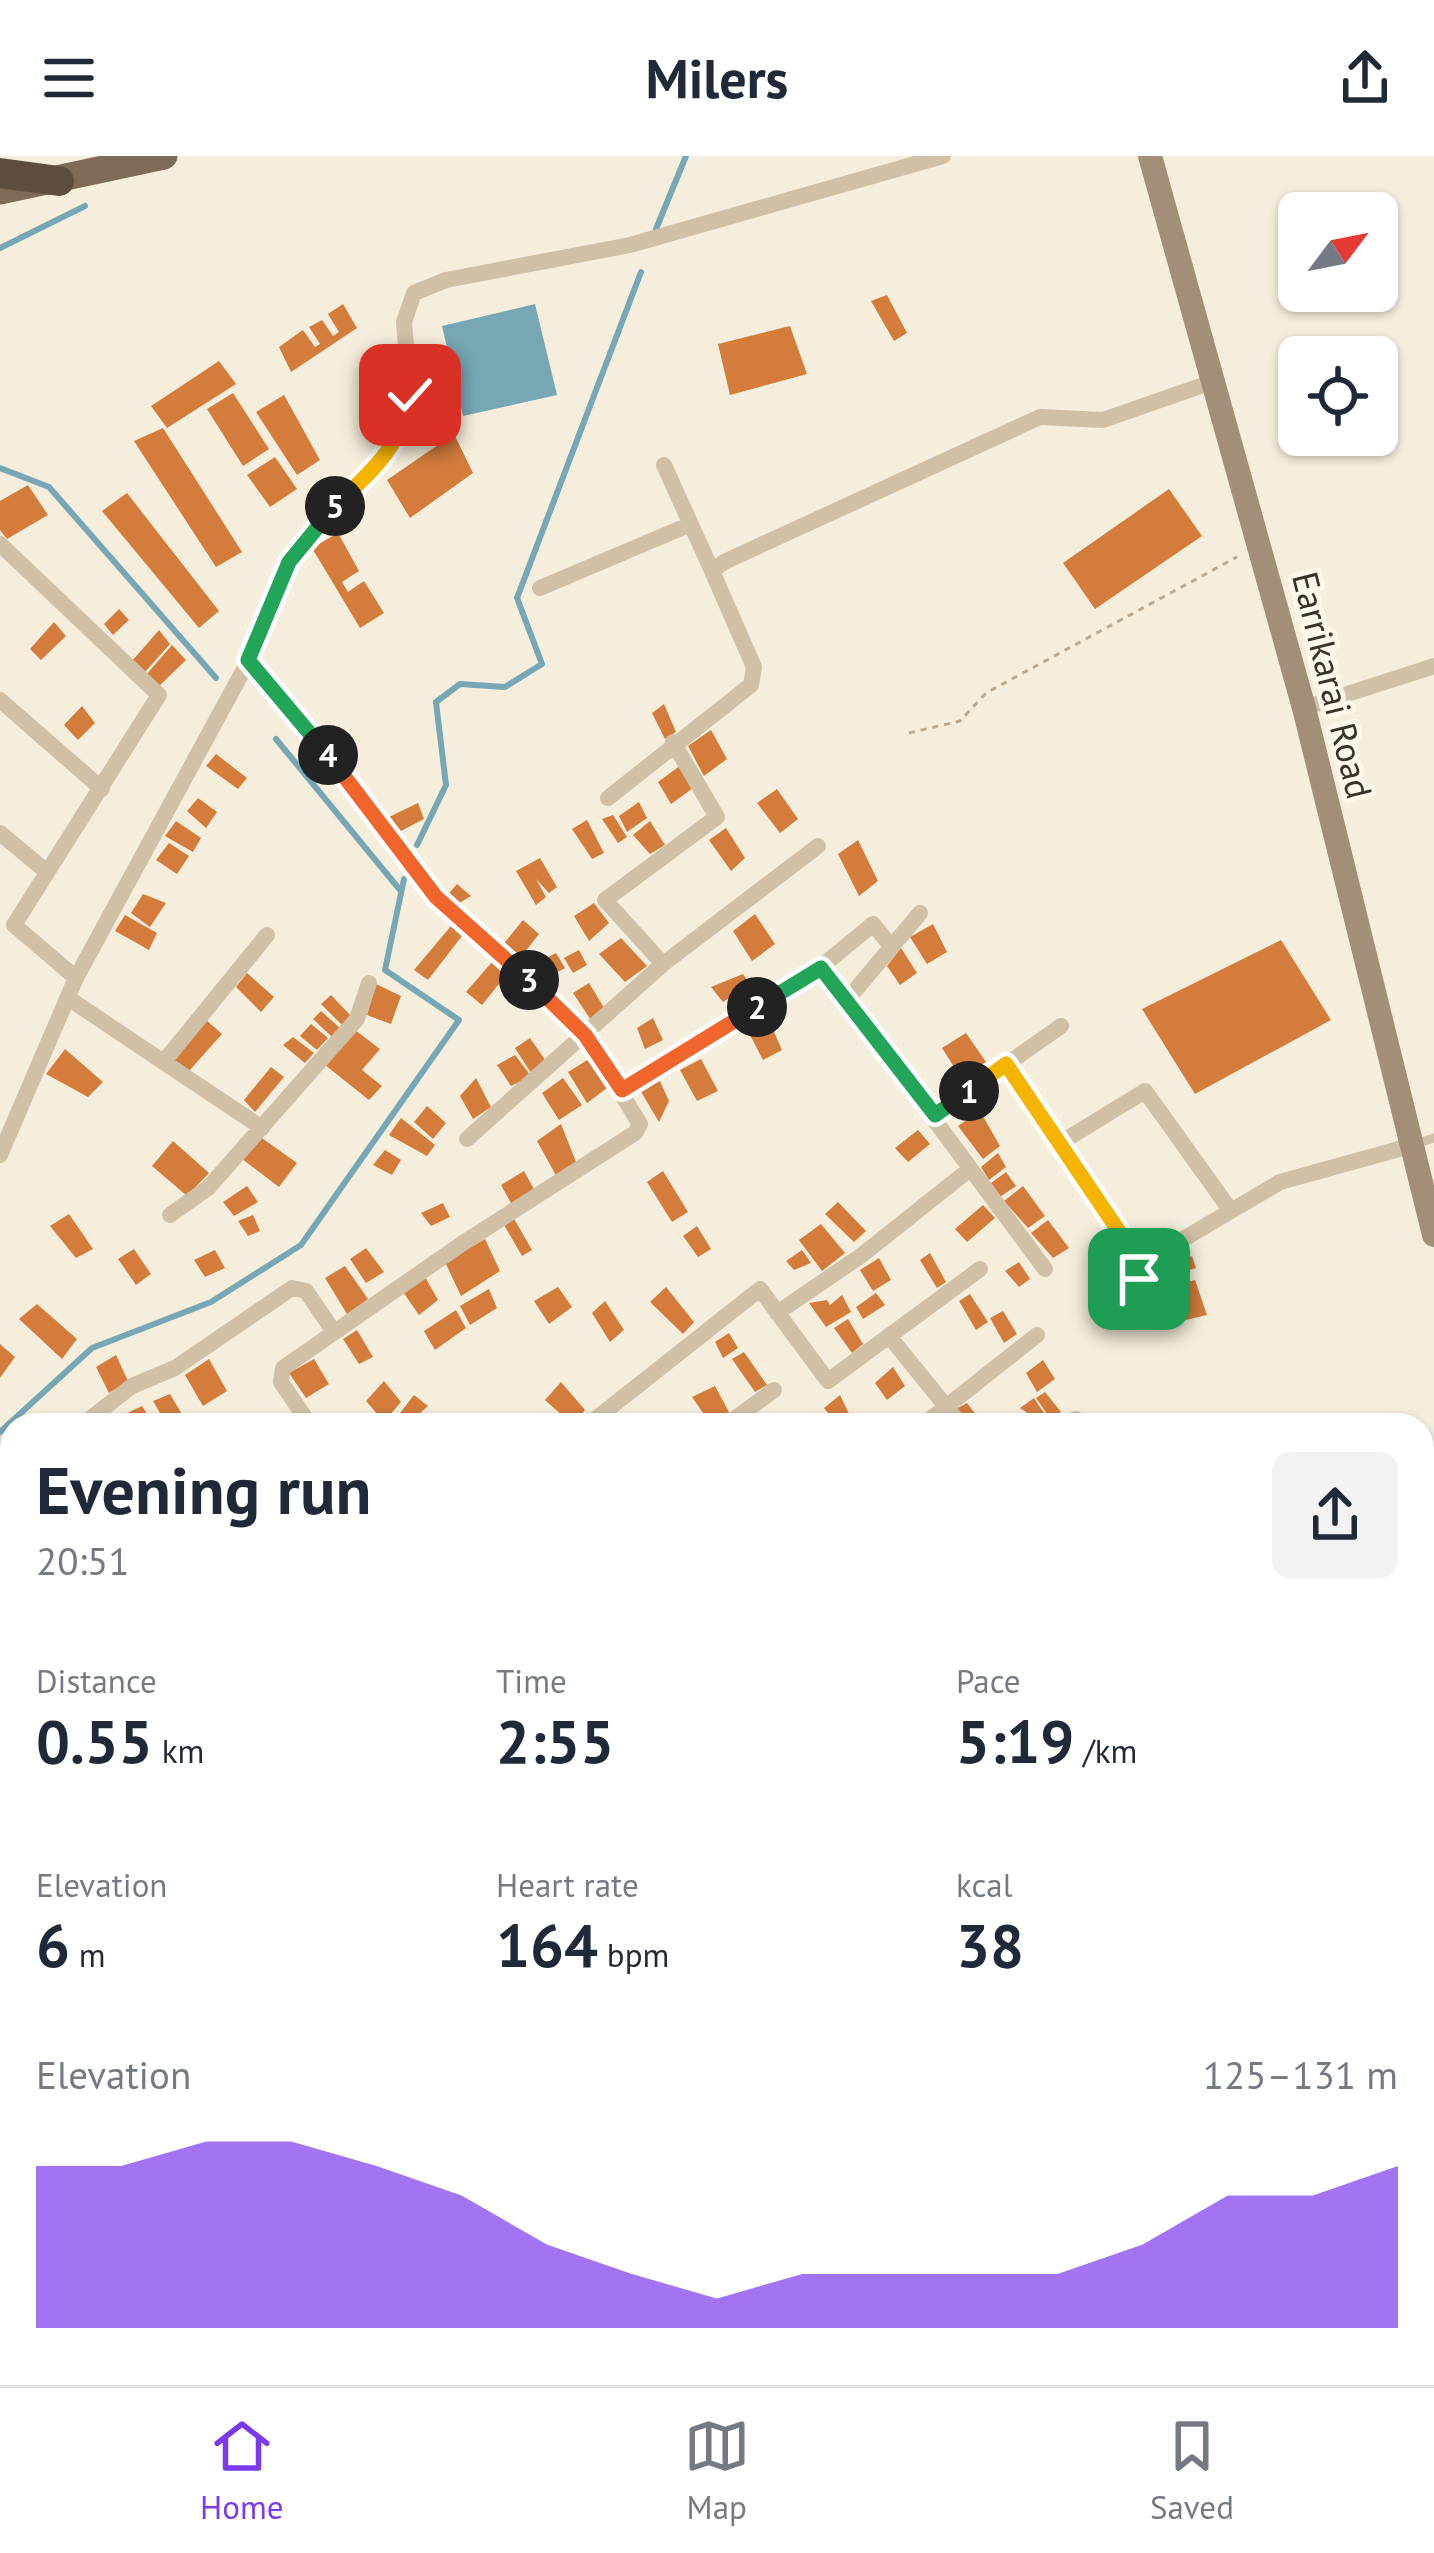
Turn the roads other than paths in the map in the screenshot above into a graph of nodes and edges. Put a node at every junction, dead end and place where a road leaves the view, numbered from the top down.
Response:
1 (164, 156) edge
2 (944, 156) edge
3 (1150, 156) edge
4 (0, 173) edge
5 (58, 181) junction
6 (0, 191) edge
7 (1212, 382) junction
8 (664, 465) dead end
9 (691, 524) junction
10 (0, 544) edge
11 (712, 571) junction
12 (540, 588) dead end
13 (248, 660) junction
14 (1434, 666) edge
15 (0, 700) edge
16 (1304, 708) junction
17 (673, 742) junction
18 (102, 789) junction
19 (608, 798) dead end
20 (0, 833) edge
21 (818, 846) dead end
22 (47, 872) junction
23 (920, 913) dead end
24 (267, 934) dead end
25 (891, 946) junction
26 (663, 964) junction
27 (821, 968) junction
28 (76, 978) junction
29 (370, 983) dead end
30 (68, 998) junction
31 (847, 1000) junction
32 (1060, 1026) dead end
33 (585, 1035) junction
34 (166, 1059) junction
35 (1006, 1064) junction
36 (622, 1090) junction
37 (935, 1115) junction
38 (262, 1127) junction
39 (467, 1139) dead end
40 (1422, 1142) edge
41 (1060, 1143) junction
42 (0, 1155) edge
43 (970, 1169) junction
44 (1231, 1211) junction
45 (170, 1215) dead end
46 (1434, 1235) edge
47 (1141, 1264) junction
48 (980, 1269) dead end
49 (1045, 1269) dead end
50 (1139, 1295) dead end
51 (777, 1313) junction
52 (334, 1332) junction
53 (1037, 1335) dead end
54 (889, 1336) junction
55 (774, 1390) dead end
56 (946, 1406) junction
57 (97, 1413) edge
58 (303, 1413) edge
59 (602, 1413) edge
60 (742, 1413) edge
61 (938, 1413) edge
62 (952, 1413) edge

1 - 5 main road
2 - 13 street
3 - 7 main road, Earrikarai Road
4 - 5 highway
5 - 6 main road
7 - 11 street
7 - 16 main road, Earrikarai Road
8 - 9 street
9 - 11 street
9 - 12 street
10 - 18 street
11 - 17 street
13 - 28 street
13 - 33 street
14 - 16 street
15 - 18 street
16 - 40 main road, Earrikarai Road
17 - 19 street
17 - 26 street
18 - 22 street
20 - 22 street
21 - 26 street
22 - 28 street
23 - 25 street
24 - 34 street
25 - 27 street
25 - 31 street
26 - 33 street
27 - 31 street
27 - 36 street
28 - 30 street
29 - 38 street
30 - 34 street
30 - 42 street
31 - 37 street
32 - 35 street
33 - 36 street
33 - 39 street
34 - 38 street
35 - 37 street
35 - 41 street
36 - 52 street
37 - 43 street
38 - 45 street
40 - 44 street
40 - 46 main road, Earrikarai Road
41 - 44 street
41 - 47 street
43 - 49 street
43 - 51 street
44 - 47 street
47 - 50 street
48 - 54 street
51 - 54 street
51 - 59 street
52 - 57 street
52 - 58 street
53 - 56 street
54 - 56 street
55 - 60 street
56 - 61 street
56 - 62 street

